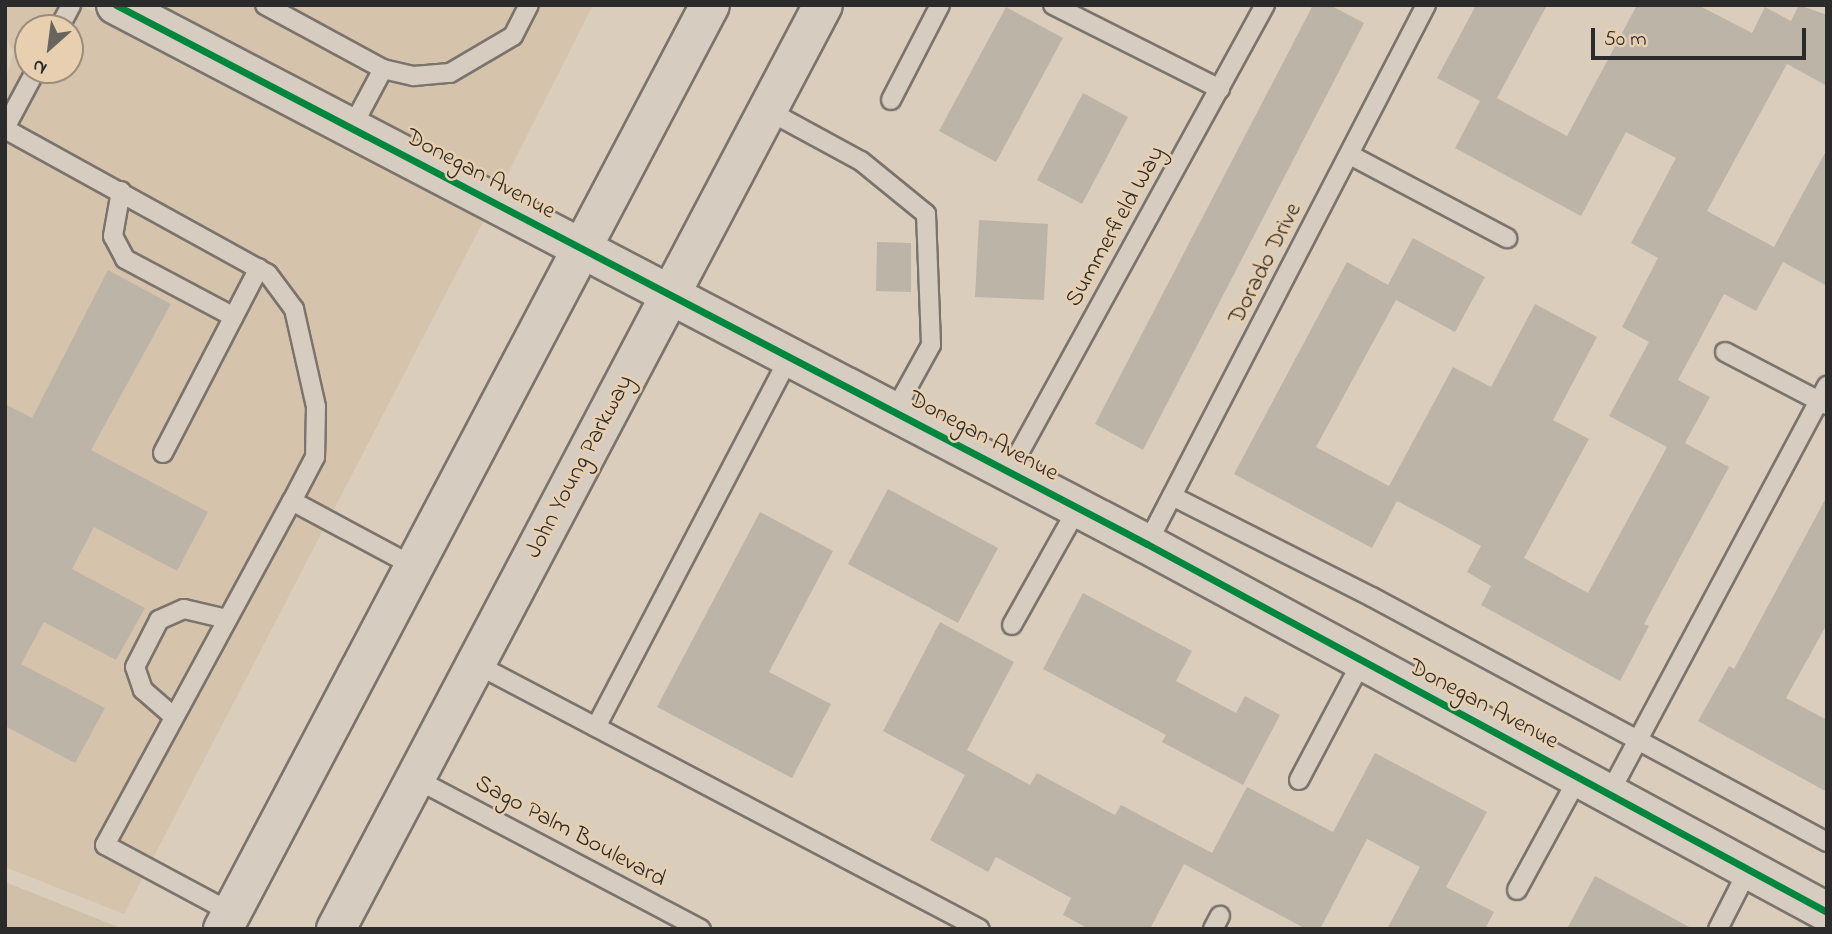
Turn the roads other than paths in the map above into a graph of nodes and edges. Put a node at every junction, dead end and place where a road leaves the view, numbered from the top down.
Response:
1 (265, 5) edge
2 (529, 5) edge
3 (710, 5) edge
4 (822, 5) edge
5 (940, 5) edge
6 (1053, 5) edge
7 (1265, 5) edge
8 (1426, 5) edge
9 (137, 10) edge
10 (383, 69) junction
11 (29, 84) edge
12 (1220, 89) junction
13 (891, 100) dead end
14 (767, 110) junction
15 (5, 129) edge
16 (351, 129) junction
17 (1350, 155) junction
18 (121, 191) junction
19 (1507, 238) dead end
20 (583, 251) junction
21 (259, 268) junction
22 (670, 295) junction
23 (234, 317) junction
24 (1726, 352) dead end
25 (789, 358) junction
26 (1824, 397) edge
27 (894, 412) junction
28 (163, 453) dead end
29 (1008, 473) junction
30 (1172, 496) junction
31 (292, 501) junction
32 (1077, 509) junction
33 (1147, 544) junction
34 (415, 567) junction
35 (227, 619) junction
36 (1012, 625) dead end
37 (1362, 661) junction
38 (476, 664) junction
39 (173, 716) junction
40 (596, 727) junction
41 (1639, 739) junction
42 (416, 779) junction
43 (1299, 780) dead end
44 (1593, 786) junction
45 (1827, 842) edge
46 (1748, 870) junction
47 (1517, 890) dead end
48 (1827, 912) edge
49 (227, 921) edge
50 (336, 929) edge
51 (701, 929) edge
52 (980, 929) edge
53 (1718, 929) edge

1 - 10 lane
2 - 10 lane
3 - 20 main road
4 - 14 main road, John Young Parkway
5 - 13 lane
6 - 12 lane
7 - 12 lane, Summerfield Way
8 - 17 lane, Dorado Drive
9 - 16 main road, Donegan Avenue
10 - 16 lane
11 - 15 lane
12 - 29 lane, Summerfield Way
14 - 22 main road, John Young Parkway
14 - 27 lane
15 - 18 lane
16 - 20 main road, Donegan Avenue
17 - 19 lane
17 - 30 lane, Dorado Drive
18 - 21 lane
18 - 23 lane
20 - 22 main road, Donegan Avenue
20 - 34 main road
21 - 23 lane
21 - 31 lane
22 - 25 main road, Donegan Avenue
22 - 38 main road, John Young Parkway
23 - 28 lane
24 - 26 lane
25 - 27 main road, Donegan Avenue
25 - 40 lane
26 - 41 lane
27 - 29 main road, Donegan Avenue
29 - 32 main road, Donegan Avenue
30 - 33 lane, Dorado Drive
30 - 41 lane
31 - 34 lane
31 - 35 lane
32 - 33 main road, Donegan Avenue
32 - 36 lane
33 - 37 main road, Donegan Avenue
34 - 49 main road
35 - 39 lane
35 - 39 lane
37 - 43 lane
37 - 44 main road, Donegan Avenue
38 - 40 lane
38 - 42 main road, John Young Parkway
39 - 49 lane
40 - 52 lane
41 - 44 lane
41 - 45 lane
42 - 50 main road, John Young Parkway
42 - 51 lane, Sago Palm Boulevard
44 - 46 main road, Donegan Avenue
44 - 47 lane
46 - 48 main road, Donegan Avenue
46 - 53 lane

